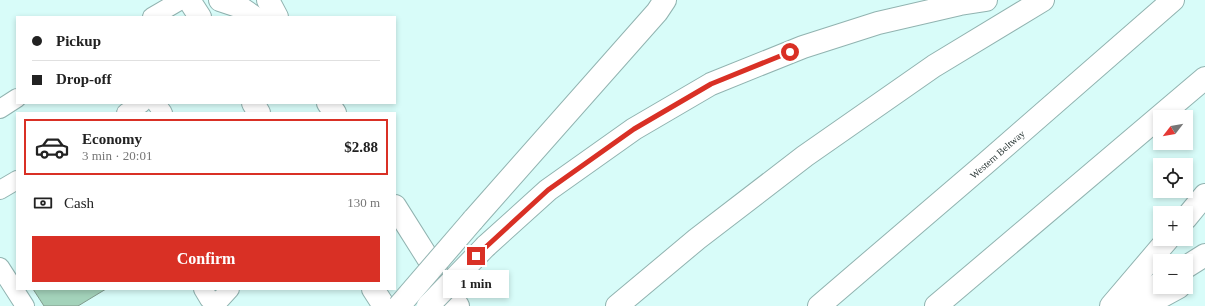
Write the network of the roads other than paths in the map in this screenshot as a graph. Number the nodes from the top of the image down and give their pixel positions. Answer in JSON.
{"nodes":[{"id":1,"x":181,"y":0,"type":"edge"},
{"id":2,"x":189,"y":0,"type":"edge"},
{"id":3,"x":220,"y":0,"type":"edge"},
{"id":4,"x":268,"y":0,"type":"edge"},
{"id":5,"x":665,"y":0,"type":"edge"},
{"id":6,"x":986,"y":0,"type":"edge"},
{"id":7,"x":1043,"y":0,"type":"edge"},
{"id":8,"x":1173,"y":0,"type":"edge"},
{"id":9,"x":154,"y":16,"type":"edge"},
{"id":10,"x":199,"y":16,"type":"edge"},
{"id":11,"x":253,"y":16,"type":"edge"},
{"id":12,"x":277,"y":16,"type":"edge"},
{"id":13,"x":1205,"y":78,"type":"edge"},
{"id":14,"x":16,"y":99,"type":"edge"},
{"id":15,"x":140,"y":104,"type":"edge"},
{"id":16,"x":0,"y":109,"type":"edge"},
{"id":17,"x":128,"y":112,"type":"edge"},
{"id":18,"x":16,"y":181,"type":"edge"},
{"id":19,"x":0,"y":190,"type":"edge"},
{"id":20,"x":1205,"y":196,"type":"edge"},
{"id":21,"x":396,"y":208,"type":"edge"},
{"id":22,"x":1193,"y":210,"type":"edge"},
{"id":23,"x":1162,"y":246,"type":"edge"},
{"id":24,"x":1205,"y":255,"type":"edge"},
{"id":25,"x":0,"y":267,"type":"edge"},
{"id":26,"x":1193,"y":273,"type":"edge"},
{"id":27,"x":1153,"y":287,"type":"edge"},
{"id":28,"x":229,"y":290,"type":"edge"},
{"id":29,"x":374,"y":290,"type":"edge"},
{"id":30,"x":1164,"y":294,"type":"edge"},
{"id":31,"x":206,"y":298,"type":"edge"},
{"id":32,"x":24,"y":306,"type":"edge"},
{"id":33,"x":384,"y":306,"type":"edge"},
{"id":34,"x":399,"y":306,"type":"edge"},
{"id":35,"x":428,"y":306,"type":"edge"},
{"id":36,"x":458,"y":306,"type":"edge"},
{"id":37,"x":617,"y":306,"type":"edge"},
{"id":38,"x":819,"y":306,"type":"edge"},
{"id":39,"x":936,"y":306,"type":"edge"},
{"id":40,"x":1111,"y":306,"type":"edge"},
{"id":41,"x":1124,"y":306,"type":"edge"},
{"id":42,"x":1144,"y":306,"type":"edge"}],
"edges":[{"from":1,"to":9,"type":"lane"},
{"from":2,"to":10,"type":"highway"},
{"from":3,"to":11,"type":"highway"},
{"from":4,"to":12,"type":"highway"},
{"from":5,"to":34,"type":"highway","bridge":true},
{"from":6,"to":35,"type":"highway","bridge":true},
{"from":7,"to":37,"type":"highway"},
{"from":8,"to":38,"type":"highway","name":"Western Beltway"},
{"from":13,"to":39,"type":"highway"},
{"from":14,"to":16,"type":"lane"},
{"from":15,"to":17,"type":"lane"},
{"from":18,"to":19,"type":"lane"},
{"from":20,"to":22,"type":"highway"},
{"from":21,"to":36,"type":"highway"},
{"from":23,"to":40,"type":"highway"},
{"from":24,"to":26,"type":"highway"},
{"from":25,"to":32,"type":"lane"},
{"from":27,"to":41,"type":"highway"},
{"from":28,"to":31,"type":"lane"},
{"from":29,"to":33,"type":"highway"},
{"from":30,"to":42,"type":"highway"}]}
